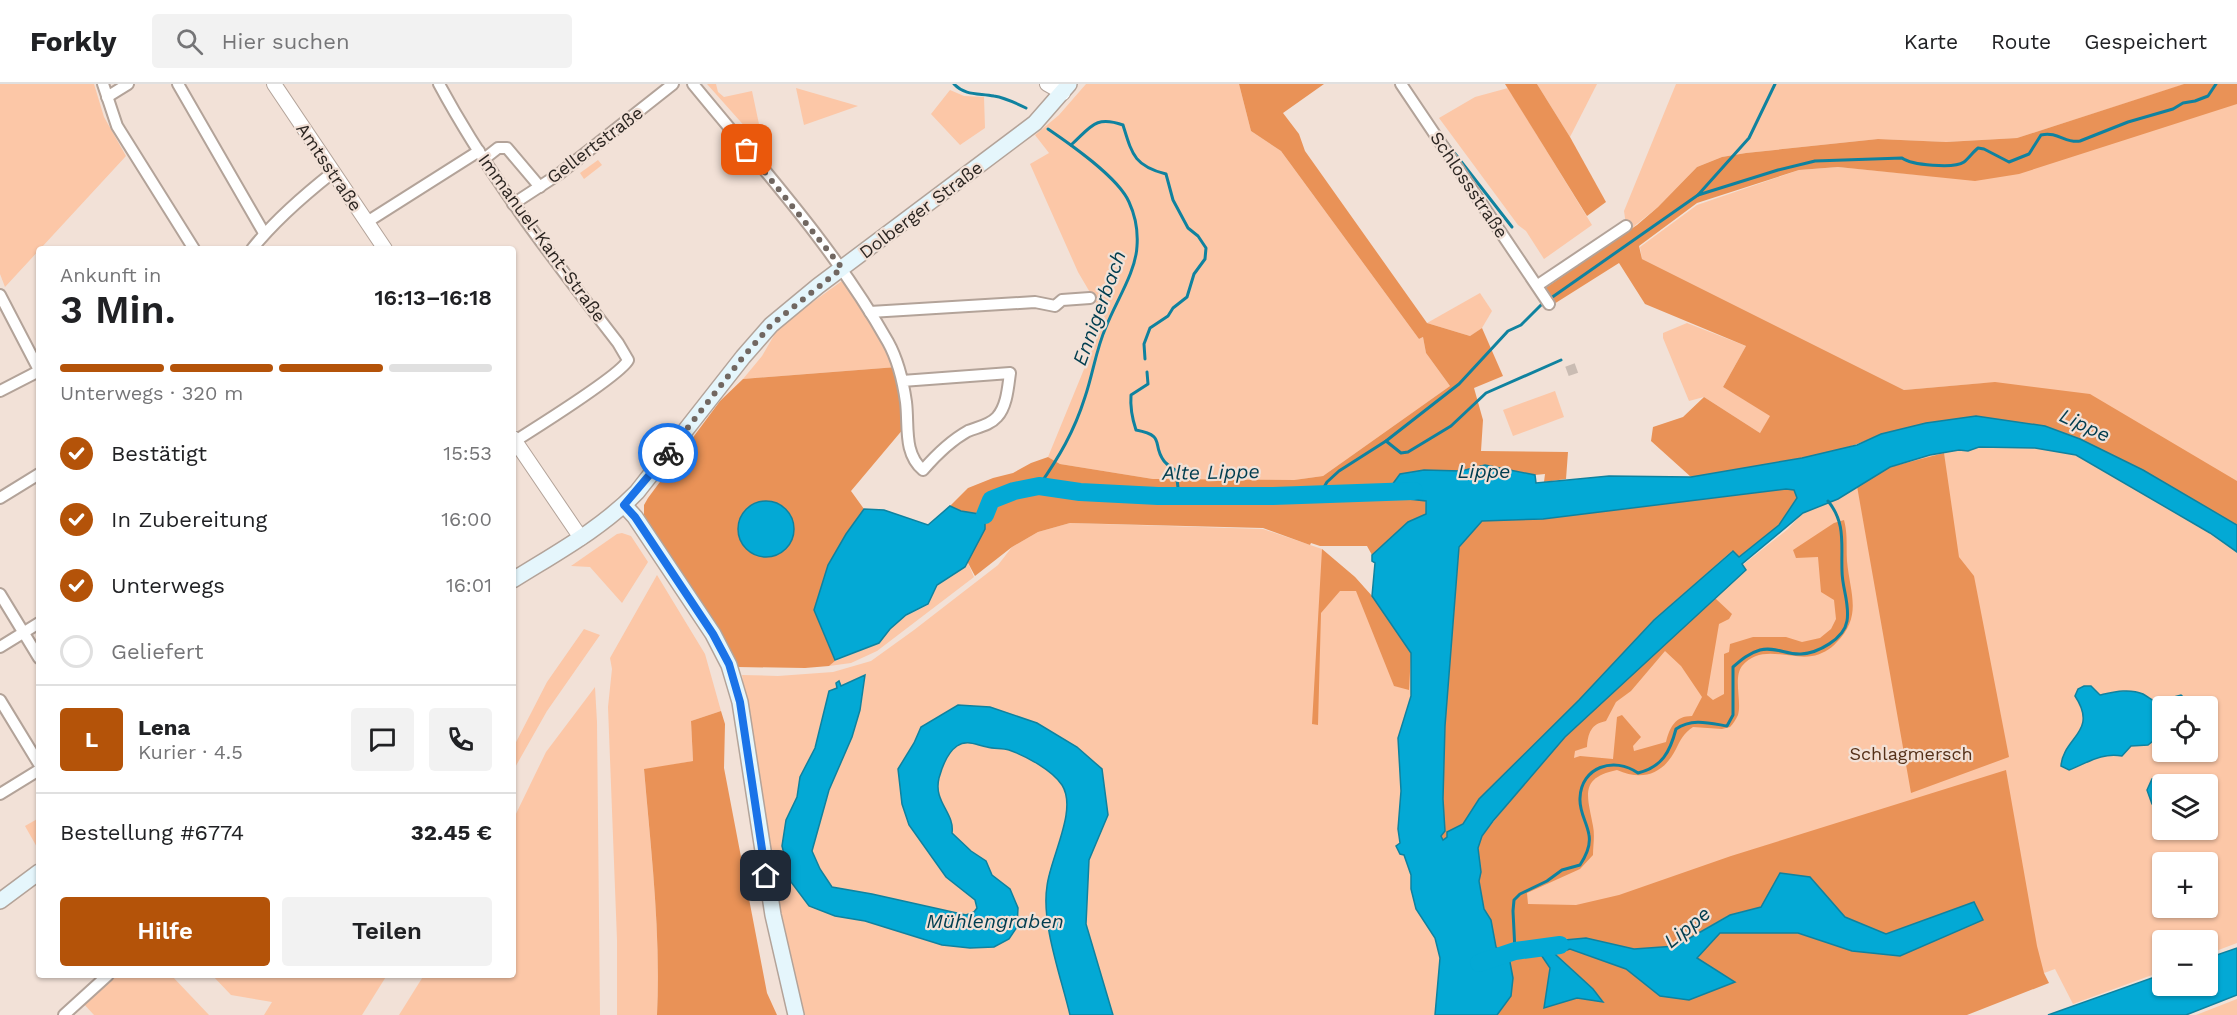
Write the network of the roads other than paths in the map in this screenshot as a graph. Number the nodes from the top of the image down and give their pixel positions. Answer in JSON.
{"nodes":[{"id":1,"x":104,"y":84,"type":"edge"},
{"id":2,"x":128,"y":84,"type":"edge"},
{"id":3,"x":178,"y":84,"type":"edge"},
{"id":4,"x":274,"y":84,"type":"edge"},
{"id":5,"x":439,"y":84,"type":"edge"},
{"id":6,"x":673,"y":84,"type":"edge"},
{"id":7,"x":693,"y":84,"type":"edge"},
{"id":8,"x":1047,"y":84,"type":"edge"},
{"id":9,"x":1401,"y":84,"type":"edge"},
{"id":10,"x":1066,"y":89,"type":"edge"},
{"id":11,"x":108,"y":97,"type":"junction"},
{"id":12,"x":481,"y":155,"type":"junction"},
{"id":13,"x":332,"y":173,"type":"junction"},
{"id":14,"x":540,"y":187,"type":"junction"},
{"id":15,"x":513,"y":204,"type":"junction"},
{"id":16,"x":367,"y":222,"type":"junction"},
{"id":17,"x":1626,"y":226,"type":"dead end"},
{"id":18,"x":264,"y":233,"type":"junction"},
{"id":19,"x":192,"y":246,"type":"edge"},
{"id":20,"x":254,"y":246,"type":"edge"},
{"id":21,"x":383,"y":246,"type":"edge"},
{"id":22,"x":842,"y":268,"type":"junction"},
{"id":23,"x":0,"y":295,"type":"edge"},
{"id":24,"x":1090,"y":298,"type":"dead end"},
{"id":25,"x":870,"y":312,"type":"junction"},
{"id":26,"x":36,"y":365,"type":"edge"},
{"id":27,"x":36,"y":373,"type":"edge"},
{"id":28,"x":902,"y":381,"type":"junction"},
{"id":29,"x":0,"y":391,"type":"edge"},
{"id":30,"x":516,"y":444,"type":"edge"},
{"id":31,"x":516,"y":446,"type":"edge"},
{"id":32,"x":36,"y":476,"type":"edge"},
{"id":33,"x":0,"y":498,"type":"edge"},
{"id":34,"x":624,"y":505,"type":"junction"},
{"id":35,"x":581,"y":538,"type":"junction"},
{"id":36,"x":516,"y":578,"type":"edge"},
{"id":37,"x":0,"y":594,"type":"edge"},
{"id":38,"x":36,"y":625,"type":"edge"},
{"id":39,"x":23,"y":632,"type":"junction"},
{"id":40,"x":0,"y":647,"type":"edge"},
{"id":41,"x":36,"y":653,"type":"edge"},
{"id":42,"x":0,"y":700,"type":"edge"},
{"id":43,"x":36,"y":759,"type":"edge"},
{"id":44,"x":36,"y":772,"type":"edge"},
{"id":45,"x":0,"y":794,"type":"edge"},
{"id":46,"x":36,"y":874,"type":"edge"},
{"id":47,"x":0,"y":901,"type":"edge"},
{"id":48,"x":105,"y":978,"type":"edge"},
{"id":49,"x":64,"y":1015,"type":"edge"},
{"id":50,"x":796,"y":1015,"type":"edge"}],
"edges":[{"from":1,"to":11,"type":"street"},
{"from":2,"to":11,"type":"street"},
{"from":3,"to":18,"type":"street"},
{"from":4,"to":13,"type":"street","name":"Amtsstraße"},
{"from":5,"to":12,"type":"street","name":"Immanuel-Kant-Straße"},
{"from":6,"to":14,"type":"street","name":"Gellertstraße"},
{"from":7,"to":22,"type":"street"},
{"from":8,"to":10,"type":"street"},
{"from":9,"to":17,"type":"street","name":"Schlossstraße"},
{"from":10,"to":22,"type":"main road","name":"Dolberger Straße"},
{"from":11,"to":19,"type":"street"},
{"from":12,"to":14,"type":"street"},
{"from":12,"to":15,"type":"street","name":"Immanuel-Kant-Straße"},
{"from":12,"to":16,"type":"street"},
{"from":13,"to":16,"type":"street","name":"Amtsstraße"},
{"from":13,"to":18,"type":"street"},
{"from":14,"to":15,"type":"street","name":"Gellertstraße"},
{"from":15,"to":30,"type":"street","name":"Immanuel-Kant-Straße"},
{"from":16,"to":21,"type":"street","name":"Amtsstraße"},
{"from":18,"to":20,"type":"street"},
{"from":22,"to":25,"type":"street"},
{"from":22,"to":34,"type":"main road","name":"Dolberger Straße"},
{"from":23,"to":26,"type":"street"},
{"from":24,"to":25,"type":"street"},
{"from":25,"to":28,"type":"street"},
{"from":27,"to":29,"type":"street"},
{"from":28,"to":28,"type":"street"},
{"from":31,"to":35,"type":"street"},
{"from":32,"to":33,"type":"street"},
{"from":34,"to":35,"type":"main road","name":"Dolberger Straße"},
{"from":34,"to":50,"type":"main road"},
{"from":35,"to":36,"type":"main road","name":"Dolberger Straße"},
{"from":37,"to":39,"type":"street"},
{"from":38,"to":39,"type":"street"},
{"from":39,"to":40,"type":"street"},
{"from":39,"to":41,"type":"street"},
{"from":42,"to":43,"type":"street"},
{"from":44,"to":45,"type":"street"},
{"from":46,"to":47,"type":"main road"},
{"from":48,"to":49,"type":"street"}]}
